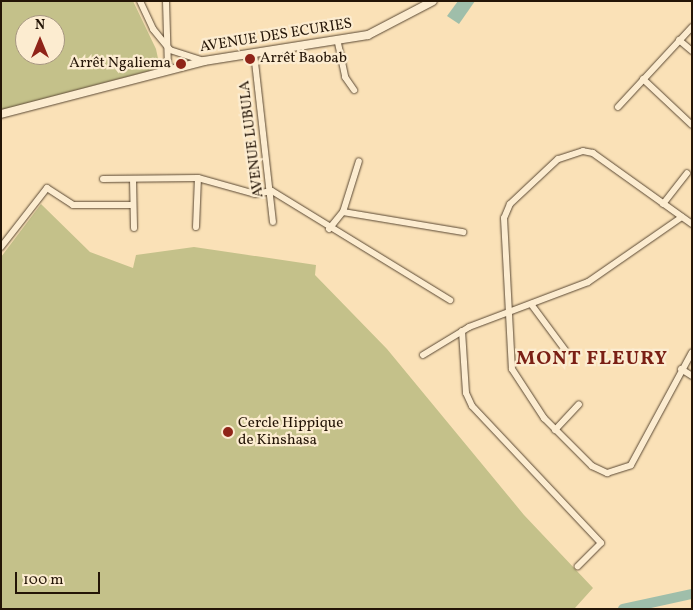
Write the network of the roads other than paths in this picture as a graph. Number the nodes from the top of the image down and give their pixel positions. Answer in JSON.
{"nodes":[{"id":1,"x":140,"y":1,"type":"edge"},
{"id":2,"x":166,"y":1,"type":"edge"},
{"id":3,"x":432,"y":1,"type":"edge"},
{"id":4,"x":692,"y":27,"type":"edge"},
{"id":5,"x":679,"y":40,"type":"junction"},
{"id":6,"x":338,"y":42,"type":"junction"},
{"id":7,"x":170,"y":50,"type":"junction"},
{"id":8,"x":692,"y":51,"type":"edge"},
{"id":9,"x":254,"y":52,"type":"junction"},
{"id":10,"x":204,"y":61,"type":"junction"},
{"id":11,"x":168,"y":70,"type":"junction"},
{"id":12,"x":643,"y":79,"type":"junction"},
{"id":13,"x":354,"y":90,"type":"dead end"},
{"id":14,"x":618,"y":107,"type":"dead end"},
{"id":15,"x":1,"y":114,"type":"edge"},
{"id":16,"x":692,"y":125,"type":"edge"},
{"id":17,"x":358,"y":160,"type":"dead end"},
{"id":18,"x":687,"y":173,"type":"dead end"},
{"id":19,"x":198,"y":178,"type":"junction"},
{"id":20,"x":103,"y":179,"type":"dead end"},
{"id":21,"x":133,"y":179,"type":"junction"},
{"id":22,"x":272,"y":191,"type":"junction"},
{"id":23,"x":133,"y":204,"type":"junction"},
{"id":24,"x":663,"y":204,"type":"junction"},
{"id":25,"x":343,"y":212,"type":"junction"},
{"id":26,"x":682,"y":217,"type":"junction"},
{"id":27,"x":273,"y":222,"type":"dead end"},
{"id":28,"x":692,"y":224,"type":"edge"},
{"id":29,"x":196,"y":227,"type":"dead end"},
{"id":30,"x":134,"y":228,"type":"dead end"},
{"id":31,"x":329,"y":228,"type":"junction"},
{"id":32,"x":463,"y":232,"type":"dead end"},
{"id":33,"x":1,"y":247,"type":"edge"},
{"id":34,"x":450,"y":300,"type":"dead end"},
{"id":35,"x":531,"y":304,"type":"junction"},
{"id":36,"x":507,"y":313,"type":"junction"},
{"id":37,"x":462,"y":331,"type":"junction"},
{"id":38,"x":565,"y":350,"type":"dead end"},
{"id":39,"x":692,"y":352,"type":"edge"},
{"id":40,"x":423,"y":355,"type":"dead end"},
{"id":41,"x":682,"y":369,"type":"junction"},
{"id":42,"x":692,"y":376,"type":"edge"},
{"id":43,"x":579,"y":404,"type":"dead end"},
{"id":44,"x":554,"y":430,"type":"junction"},
{"id":45,"x":578,"y":566,"type":"dead end"}],
"edges":[{"from":1,"to":7,"type":"street"},
{"from":2,"to":7,"type":"street"},
{"from":3,"to":6,"type":"street","name":"AVENUE DES ECURIES"},
{"from":4,"to":5,"type":"street"},
{"from":5,"to":8,"type":"street"},
{"from":5,"to":12,"type":"street"},
{"from":6,"to":9,"type":"street","name":"AVENUE DES ECURIES"},
{"from":6,"to":13,"type":"street"},
{"from":7,"to":10,"type":"street"},
{"from":7,"to":11,"type":"street"},
{"from":9,"to":10,"type":"street","name":"AVENUE DES ECURIES"},
{"from":9,"to":22,"type":"street","name":"AVENUE LUBULA"},
{"from":10,"to":11,"type":"street","name":"AVENUE DES ECURIES"},
{"from":11,"to":15,"type":"street","name":"AVENUE DES ECURIES"},
{"from":12,"to":14,"type":"street"},
{"from":12,"to":16,"type":"street"},
{"from":17,"to":25,"type":"street"},
{"from":18,"to":24,"type":"street"},
{"from":19,"to":21,"type":"street"},
{"from":19,"to":22,"type":"street"},
{"from":19,"to":29,"type":"street"},
{"from":20,"to":21,"type":"street"},
{"from":21,"to":23,"type":"street"},
{"from":22,"to":27,"type":"street","name":"AVENUE LUBULA"},
{"from":22,"to":31,"type":"street"},
{"from":23,"to":30,"type":"street"},
{"from":23,"to":33,"type":"street"},
{"from":24,"to":26,"type":"street"},
{"from":24,"to":36,"type":"street"},
{"from":25,"to":31,"type":"street"},
{"from":25,"to":32,"type":"street"},
{"from":26,"to":28,"type":"street"},
{"from":26,"to":35,"type":"street"},
{"from":31,"to":34,"type":"street"},
{"from":35,"to":36,"type":"street"},
{"from":35,"to":38,"type":"street"},
{"from":36,"to":37,"type":"street"},
{"from":36,"to":44,"type":"street"},
{"from":37,"to":40,"type":"street"},
{"from":37,"to":45,"type":"street"},
{"from":39,"to":41,"type":"street"},
{"from":41,"to":42,"type":"street"},
{"from":41,"to":44,"type":"street"},
{"from":43,"to":44,"type":"street"}]}
